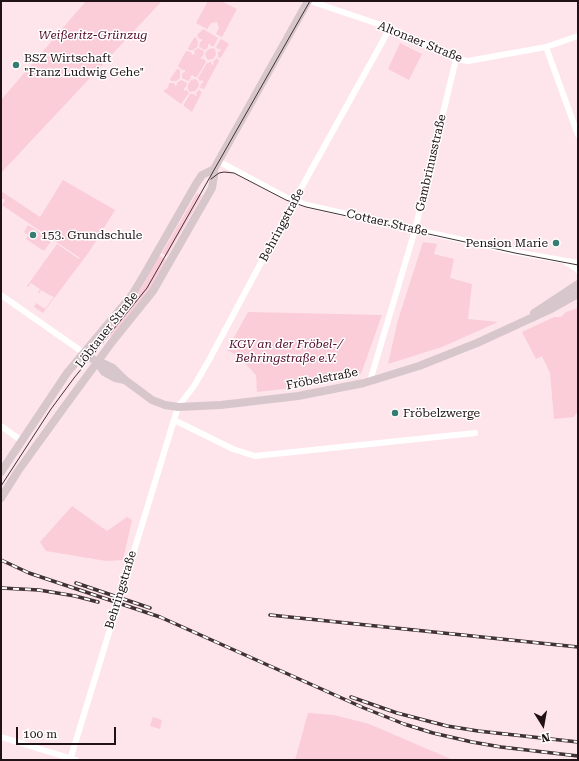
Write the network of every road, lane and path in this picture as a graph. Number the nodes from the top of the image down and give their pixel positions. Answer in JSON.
{"nodes":[{"id":1,"x":309,"y":1,"type":"edge"},
{"id":2,"x":390,"y":28,"type":"junction"},
{"id":3,"x":578,"y":36,"type":"edge"},
{"id":4,"x":546,"y":47,"type":"junction"},
{"id":5,"x":456,"y":58,"type":"junction"},
{"id":6,"x":578,"y":135,"type":"edge"},
{"id":7,"x":218,"y":161,"type":"junction"},
{"id":8,"x":214,"y":169,"type":"junction"},
{"id":9,"x":294,"y":201,"type":"junction"},
{"id":10,"x":415,"y":230,"type":"junction"},
{"id":11,"x":564,"y":261,"type":"junction"},
{"id":12,"x":578,"y":263,"type":"edge"},
{"id":13,"x":578,"y":271,"type":"edge"},
{"id":14,"x":578,"y":286,"type":"edge"},
{"id":15,"x":1,"y":295,"type":"edge"},
{"id":16,"x":578,"y":297,"type":"edge"},
{"id":17,"x":568,"y":300,"type":"junction"},
{"id":18,"x":519,"y":323,"type":"junction"},
{"id":19,"x":84,"y":353,"type":"junction"},
{"id":20,"x":97,"y":362,"type":"junction"},
{"id":21,"x":370,"y":382,"type":"junction"},
{"id":22,"x":178,"y":407,"type":"junction"},
{"id":23,"x":174,"y":420,"type":"junction"},
{"id":24,"x":1,"y":426,"type":"edge"},
{"id":25,"x":475,"y":432,"type":"dead end"},
{"id":26,"x":22,"y":441,"type":"junction"},
{"id":27,"x":1,"y":472,"type":"edge"},
{"id":28,"x":1,"y":498,"type":"edge"},
{"id":29,"x":1,"y":737,"type":"edge"},
{"id":30,"x":72,"y":759,"type":"edge"}],
"edges":[{"from":1,"to":2,"type":"street","name":"Altonaer Straße"},
{"from":1,"to":7,"type":"main road","name":"Löbtauer Straße"},
{"from":2,"to":5,"type":"street","name":"Altonaer Straße"},
{"from":2,"to":9,"type":"street","name":"Behringstraße"},
{"from":3,"to":4,"type":"street","name":"Altonaer Straße"},
{"from":4,"to":5,"type":"street","name":"Altonaer Straße"},
{"from":4,"to":6,"type":"street"},
{"from":5,"to":10,"type":"street","name":"Gambrinusstraße"},
{"from":7,"to":8,"type":"main road","name":"Löbtauer Straße"},
{"from":7,"to":9,"type":"street","name":"Cottaer Straße"},
{"from":8,"to":19,"type":"main road","name":"Löbtauer Straße"},
{"from":8,"to":20,"type":"main road","name":"Löbtauer Straße"},
{"from":9,"to":10,"type":"street","name":"Cottaer Straße"},
{"from":9,"to":22,"type":"street","name":"Behringstraße"},
{"from":10,"to":11,"type":"street","name":"Cottaer Straße"},
{"from":10,"to":21,"type":"street","name":"Gambrinusstraße"},
{"from":11,"to":12,"type":"street","name":"Cottaer Straße"},
{"from":11,"to":13,"type":"street","name":"Cottaer Straße"},
{"from":14,"to":17,"type":"main road","name":"Fröbelstraße"},
{"from":14,"to":18,"type":"main road","name":"Fröbelstraße"},
{"from":15,"to":19,"type":"street","name":"Fröbelstraße"},
{"from":16,"to":17,"type":"main road"},
{"from":17,"to":18,"type":"main road","name":"Fröbelstraße"},
{"from":18,"to":21,"type":"main road","name":"Fröbelstraße"},
{"from":19,"to":20,"type":"main road","name":"Fröbelstraße"},
{"from":19,"to":26,"type":"main road","name":"Löbtauer Straße"},
{"from":20,"to":22,"type":"main road","name":"Fröbelstraße"},
{"from":20,"to":28,"type":"main road","name":"Löbtauer Straße"},
{"from":21,"to":22,"type":"main road","name":"Fröbelstraße"},
{"from":22,"to":23,"type":"street","name":"Behringstraße"},
{"from":23,"to":25,"type":"street"},
{"from":23,"to":30,"type":"street","name":"Behringstraße"},
{"from":24,"to":26,"type":"street"},
{"from":26,"to":27,"type":"main road","name":"Löbtauer Straße"},
{"from":29,"to":30,"type":"street"}]}
